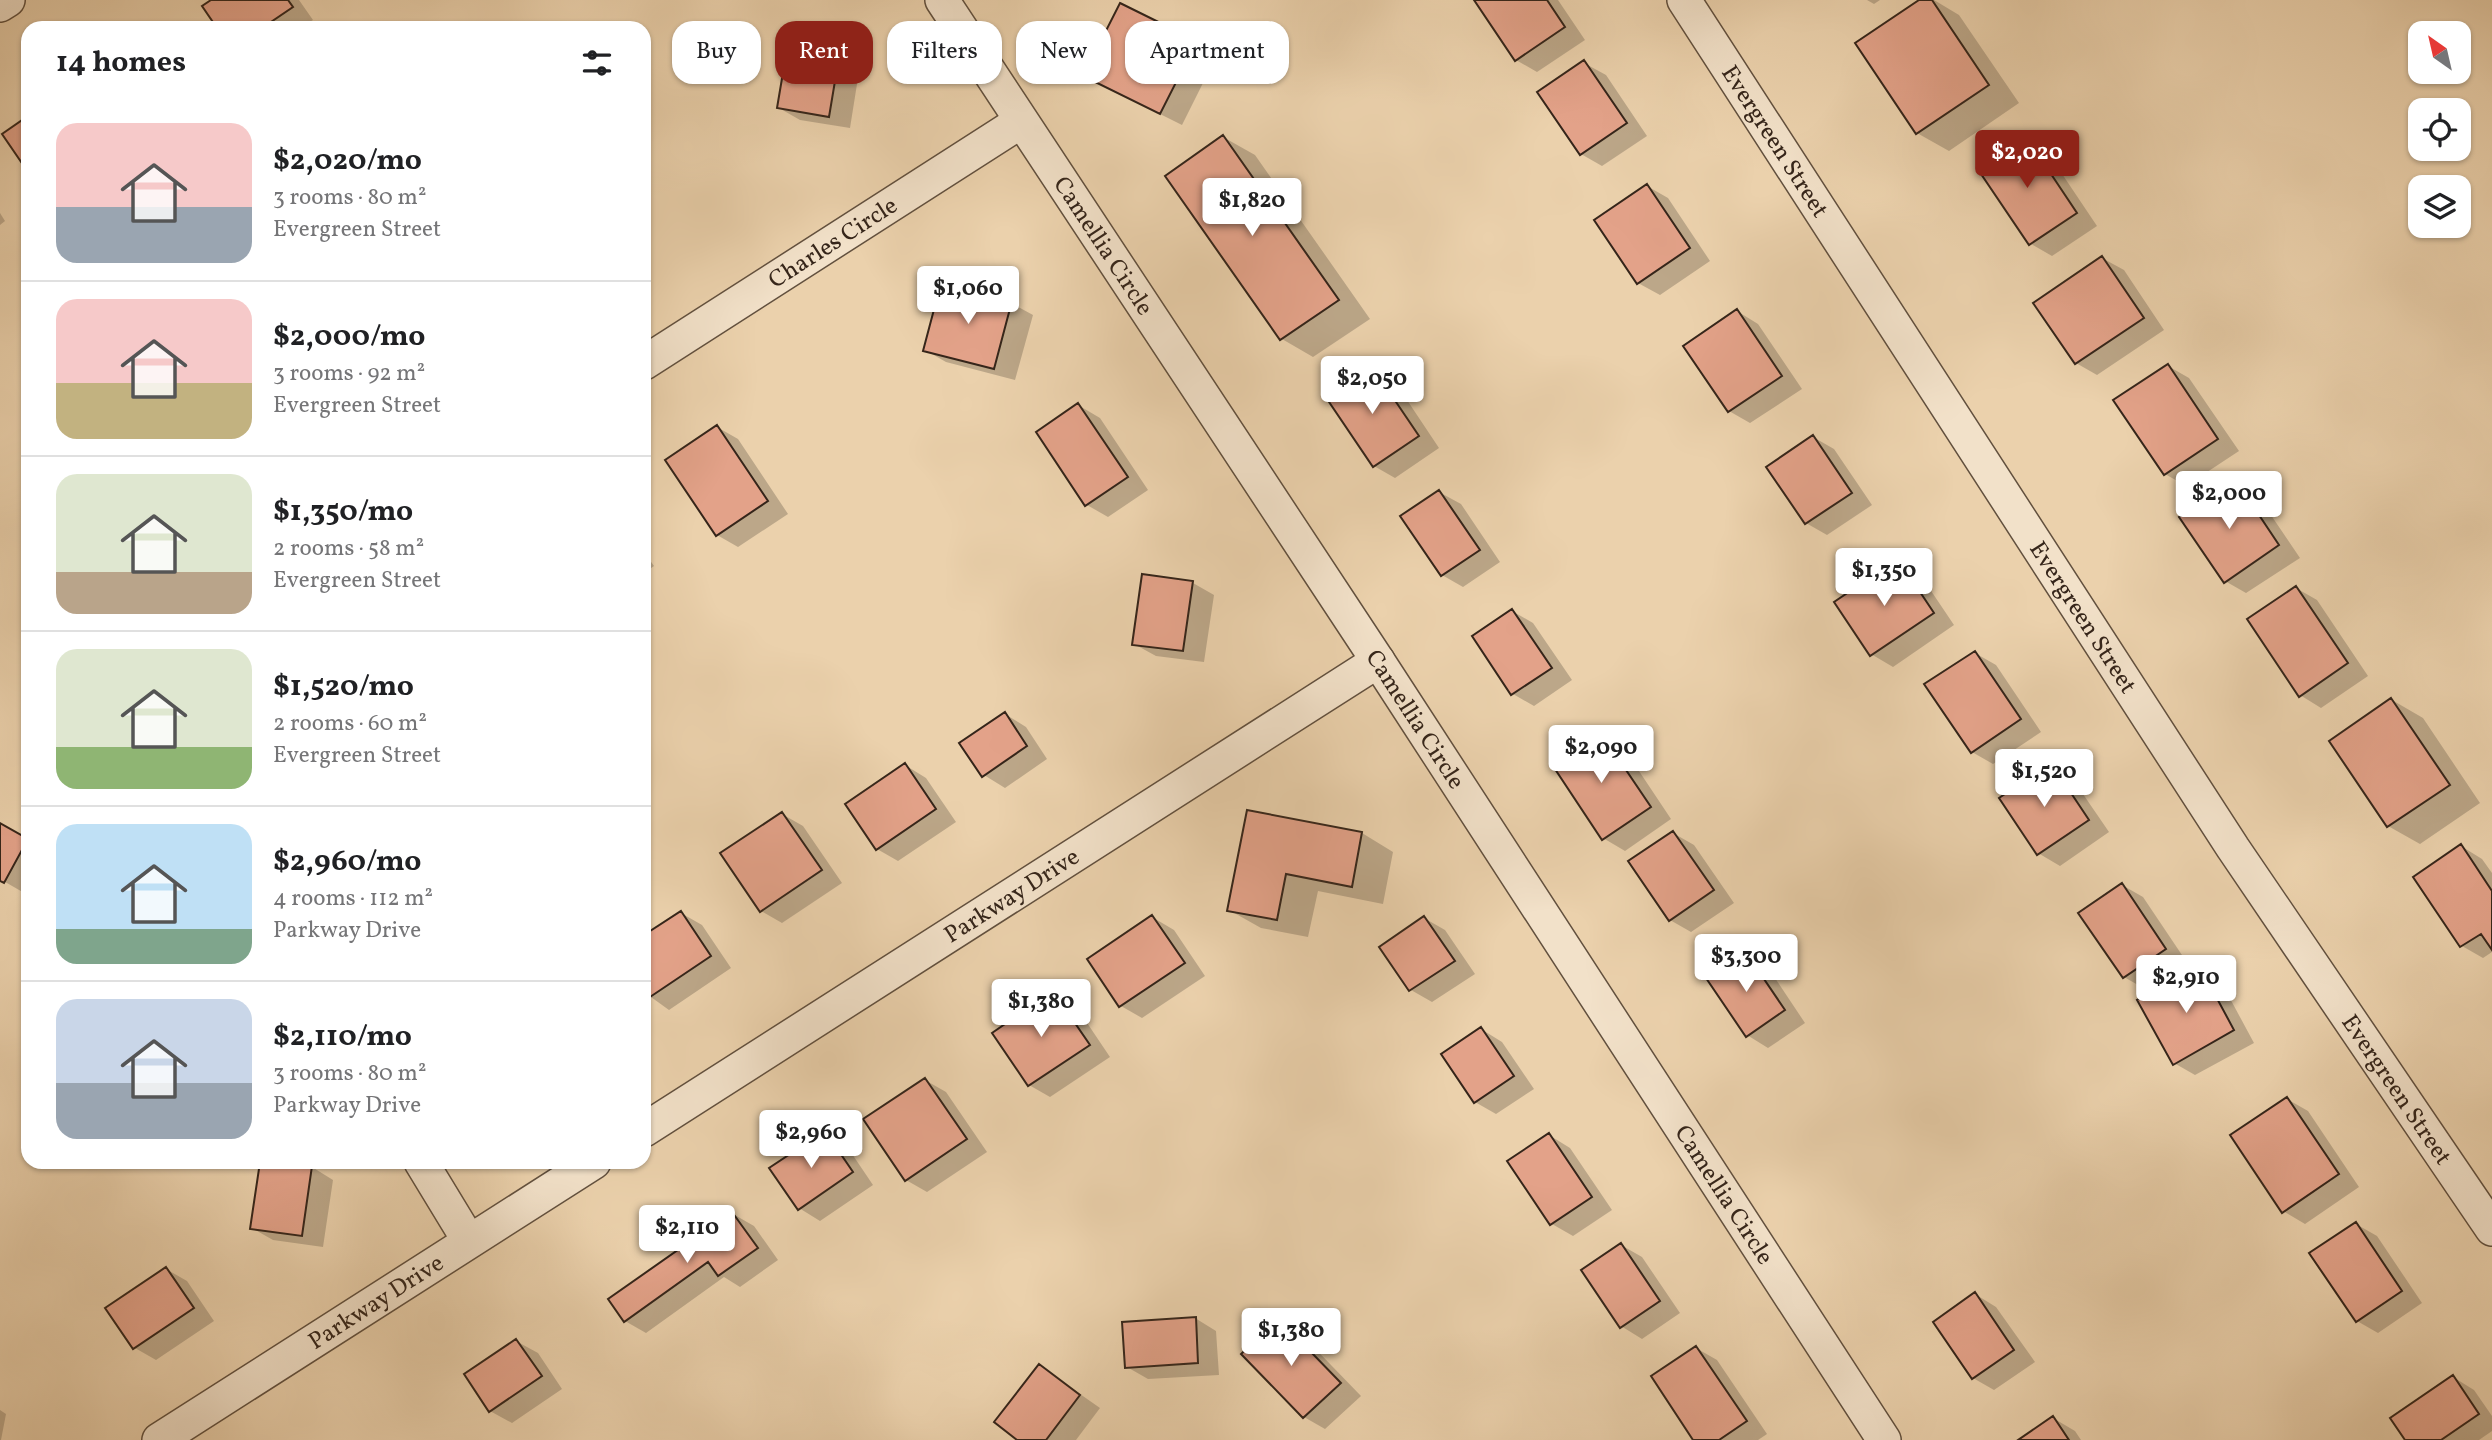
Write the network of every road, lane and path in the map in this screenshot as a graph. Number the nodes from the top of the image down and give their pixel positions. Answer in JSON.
{"nodes":[{"id":1,"x":8,"y":0,"type":"edge"},
{"id":2,"x":1684,"y":0,"type":"edge"},
{"id":3,"x":0,"y":5,"type":"edge"},
{"id":4,"x":956,"y":7,"type":"edge"},
{"id":5,"x":1020,"y":122,"type":"junction"},
{"id":6,"x":651,"y":359,"type":"edge"},
{"id":7,"x":1378,"y":661,"type":"junction"},
{"id":8,"x":651,"y":1126,"type":"edge"},
{"id":9,"x":425,"y":1169,"type":"edge"},
{"id":10,"x":583,"y":1169,"type":"edge"},
{"id":11,"x":2492,"y":1229,"type":"edge"},
{"id":12,"x":469,"y":1241,"type":"junction"},
{"id":13,"x":159,"y":1440,"type":"edge"},
{"id":14,"x":1884,"y":1440,"type":"edge"}],
"edges":[{"from":1,"to":3,"type":"street"},
{"from":2,"to":11,"type":"street","name":"Evergreen Street"},
{"from":4,"to":5,"type":"street","name":"Camellia Circle"},
{"from":5,"to":6,"type":"street","name":"Charles Circle"},
{"from":5,"to":7,"type":"street","name":"Camellia Circle"},
{"from":7,"to":8,"type":"street","name":"Parkway Drive"},
{"from":7,"to":14,"type":"street","name":"Camellia Circle"},
{"from":9,"to":12,"type":"street"},
{"from":10,"to":12,"type":"street","name":"Parkway Drive"},
{"from":12,"to":13,"type":"street","name":"Parkway Drive"}]}
